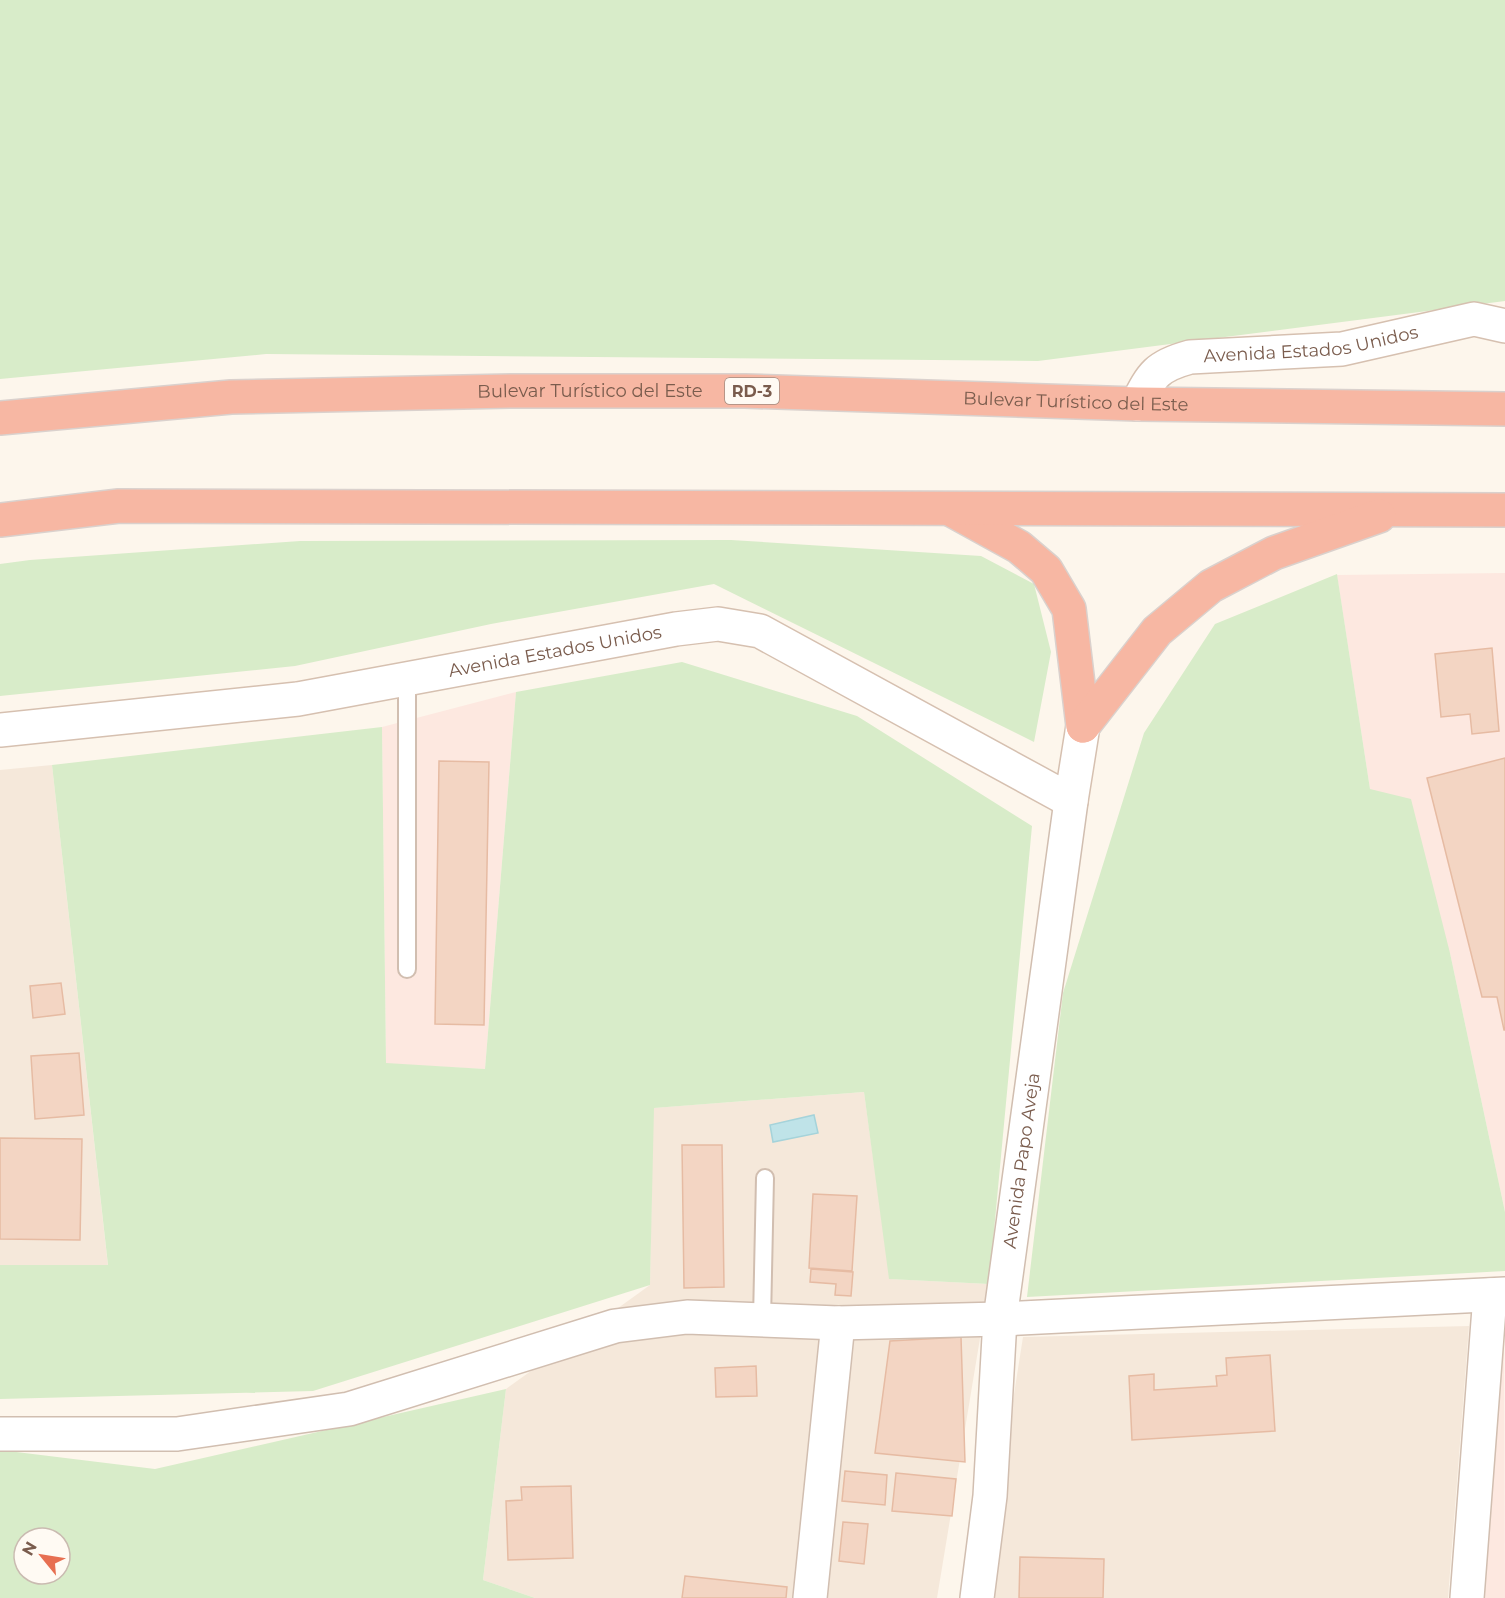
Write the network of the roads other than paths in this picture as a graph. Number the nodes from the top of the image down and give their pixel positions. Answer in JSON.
{"nodes":[{"id":1,"x":1505,"y":326,"type":"edge"},
{"id":2,"x":1137,"y":404,"type":"junction"},
{"id":3,"x":1505,"y":409,"type":"edge"},
{"id":4,"x":0,"y":418,"type":"edge"},
{"id":5,"x":948,"y":508,"type":"junction"},
{"id":6,"x":1401,"y":508,"type":"junction"},
{"id":7,"x":1505,"y":510,"type":"edge"},
{"id":8,"x":0,"y":520,"type":"edge"},
{"id":9,"x":407,"y":679,"type":"junction"},
{"id":10,"x":1083,"y":726,"type":"junction"},
{"id":11,"x":0,"y":730,"type":"edge"},
{"id":12,"x":1071,"y":801,"type":"junction"},
{"id":13,"x":407,"y":969,"type":"dead end"},
{"id":14,"x":765,"y":1178,"type":"dead end"},
{"id":15,"x":1498,"y":1294,"type":"edge"},
{"id":16,"x":1000,"y":1319,"type":"junction"},
{"id":17,"x":762,"y":1320,"type":"junction"},
{"id":18,"x":838,"y":1323,"type":"junction"},
{"id":19,"x":0,"y":1434,"type":"edge"},
{"id":20,"x":810,"y":1598,"type":"edge"},
{"id":21,"x":977,"y":1598,"type":"edge"},
{"id":22,"x":1467,"y":1598,"type":"edge"}],
"edges":[{"from":1,"to":2,"type":"street","name":"Avenida Estados Unidos"},
{"from":2,"to":3,"type":"highway","name":"Bulevar Turístico del Este","number":"RD-3"},
{"from":2,"to":4,"type":"highway","name":"Bulevar Turístico del Este","number":"RD-3"},
{"from":5,"to":6,"type":"highway"},
{"from":5,"to":8,"type":"highway"},
{"from":5,"to":10,"type":"highway"},
{"from":6,"to":7,"type":"highway"},
{"from":6,"to":10,"type":"highway"},
{"from":9,"to":11,"type":"street","name":"Avenida Estados Unidos"},
{"from":9,"to":12,"type":"street","name":"Avenida Estados Unidos"},
{"from":9,"to":13,"type":"lane"},
{"from":10,"to":12,"type":"street","name":"Avenida Papo Aveja"},
{"from":12,"to":16,"type":"street","name":"Avenida Papo Aveja"},
{"from":14,"to":17,"type":"lane"},
{"from":15,"to":16,"type":"street"},
{"from":15,"to":22,"type":"street"},
{"from":16,"to":18,"type":"street"},
{"from":16,"to":21,"type":"street","name":"Avenida Papo Aveja"},
{"from":17,"to":18,"type":"street"},
{"from":17,"to":19,"type":"street"},
{"from":18,"to":20,"type":"street"}]}
